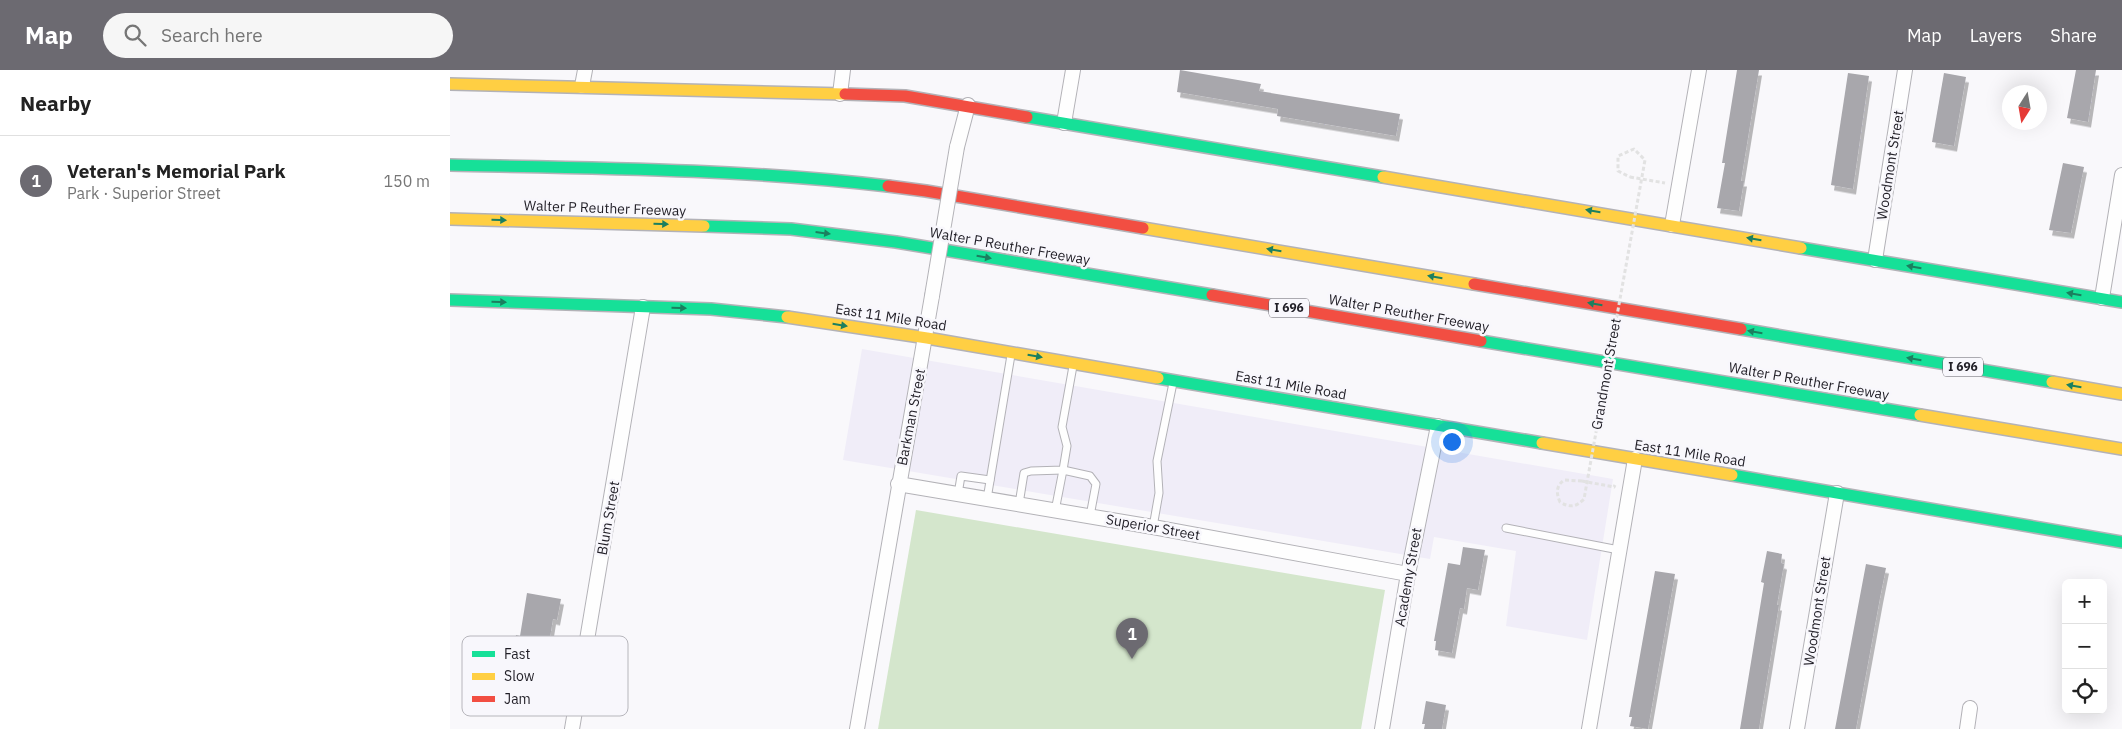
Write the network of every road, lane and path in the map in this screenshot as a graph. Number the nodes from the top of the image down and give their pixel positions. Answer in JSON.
{"nodes":[{"id":1,"x":585,"y":70,"type":"edge"},
{"id":2,"x":843,"y":70,"type":"edge"},
{"id":3,"x":1073,"y":70,"type":"edge"},
{"id":4,"x":1699,"y":70,"type":"edge"},
{"id":5,"x":1905,"y":70,"type":"edge"},
{"id":6,"x":450,"y":84,"type":"edge"},
{"id":7,"x":582,"y":86,"type":"junction"},
{"id":8,"x":840,"y":94,"type":"junction"},
{"id":9,"x":968,"y":105,"type":"junction"},
{"id":10,"x":1064,"y":124,"type":"junction"},
{"id":11,"x":450,"y":165,"type":"edge"},
{"id":12,"x":2122,"y":175,"type":"edge"},
{"id":13,"x":1680,"y":186,"type":"junction"},
{"id":14,"x":450,"y":219,"type":"edge"},
{"id":15,"x":1672,"y":225,"type":"junction"},
{"id":16,"x":1874,"y":260,"type":"junction"},
{"id":17,"x":2102,"y":298,"type":"junction"},
{"id":18,"x":450,"y":300,"type":"edge"},
{"id":19,"x":2122,"y":302,"type":"edge"},
{"id":20,"x":643,"y":307,"type":"junction"},
{"id":21,"x":927,"y":338,"type":"junction"},
{"id":22,"x":1012,"y":352,"type":"junction"},
{"id":23,"x":1073,"y":363,"type":"junction"},
{"id":24,"x":1174,"y":380,"type":"junction"},
{"id":25,"x":2122,"y":394,"type":"edge"},
{"id":26,"x":1438,"y":426,"type":"junction"},
{"id":27,"x":2122,"y":449,"type":"edge"},
{"id":28,"x":1635,"y":459,"type":"junction"},
{"id":29,"x":1063,"y":470,"type":"junction"},
{"id":30,"x":990,"y":480,"type":"junction"},
{"id":31,"x":1616,"y":481,"type":"dead end"},
{"id":32,"x":898,"y":484,"type":"junction"},
{"id":33,"x":1837,"y":493,"type":"junction"},
{"id":34,"x":958,"y":494,"type":"junction"},
{"id":35,"x":987,"y":499,"type":"junction"},
{"id":36,"x":1019,"y":504,"type":"junction"},
{"id":37,"x":1054,"y":511,"type":"junction"},
{"id":38,"x":1090,"y":516,"type":"junction"},
{"id":39,"x":1154,"y":527,"type":"junction"},
{"id":40,"x":1506,"y":528,"type":"dead end"},
{"id":41,"x":2122,"y":542,"type":"edge"},
{"id":42,"x":1619,"y":550,"type":"junction"},
{"id":43,"x":1408,"y":574,"type":"junction"},
{"id":44,"x":588,"y":636,"type":"edge"},
{"id":45,"x":1970,"y":708,"type":"dead end"},
{"id":46,"x":574,"y":716,"type":"edge"},
{"id":47,"x":572,"y":729,"type":"edge"},
{"id":48,"x":857,"y":729,"type":"edge"},
{"id":49,"x":1382,"y":729,"type":"edge"},
{"id":50,"x":1590,"y":729,"type":"edge"},
{"id":51,"x":1797,"y":729,"type":"edge"},
{"id":52,"x":1967,"y":729,"type":"edge"}],
"edges":[{"from":1,"to":7,"type":"street"},
{"from":2,"to":8,"type":"street"},
{"from":3,"to":10,"type":"street"},
{"from":4,"to":13,"type":"street"},
{"from":5,"to":16,"type":"street","name":"Woodmont Street"},
{"from":6,"to":7,"type":"main road"},
{"from":7,"to":8,"type":"main road"},
{"from":8,"to":9,"type":"main road"},
{"from":9,"to":10,"type":"main road"},
{"from":9,"to":21,"type":"street","name":"Barkman Street","bridge":true},
{"from":15,"to":10,"type":"main road","one_way":true},
{"from":25,"to":11,"type":"main road","number":"I 696","one_way":true},
{"from":12,"to":17,"type":"street"},
{"from":13,"to":15,"type":"street"},
{"from":13,"to":31,"type":"path","name":"Grandmont Street","bridge":true},
{"from":14,"to":27,"type":"main road","name":"Walter P Reuther Freeway","number":"I 696","one_way":true},
{"from":16,"to":15,"type":"main road","one_way":true},
{"from":17,"to":16,"type":"main road","one_way":true},
{"from":17,"to":19,"type":"main road"},
{"from":18,"to":20,"type":"main road","name":"East 11 Mile Road","one_way":true},
{"from":20,"to":21,"type":"main road","name":"East 11 Mile Road","one_way":true},
{"from":20,"to":44,"type":"street","name":"Blum Street"},
{"from":21,"to":22,"type":"main road","name":"East 11 Mile Road"},
{"from":21,"to":32,"type":"street","name":"Barkman Street"},
{"from":22,"to":23,"type":"main road","name":"East 11 Mile Road","one_way":true},
{"from":22,"to":30,"type":"lane"},
{"from":23,"to":24,"type":"main road","name":"East 11 Mile Road"},
{"from":23,"to":29,"type":"lane"},
{"from":24,"to":26,"type":"main road","name":"East 11 Mile Road"},
{"from":24,"to":39,"type":"lane"},
{"from":26,"to":28,"type":"main road","name":"East 11 Mile Road"},
{"from":26,"to":43,"type":"street","name":"Academy Street"},
{"from":28,"to":33,"type":"main road","name":"East 11 Mile Road"},
{"from":28,"to":42,"type":"street"},
{"from":29,"to":36,"type":"lane"},
{"from":29,"to":37,"type":"lane"},
{"from":29,"to":38,"type":"lane"},
{"from":30,"to":34,"type":"lane"},
{"from":30,"to":35,"type":"lane"},
{"from":32,"to":34,"type":"street","name":"Superior Street"},
{"from":32,"to":48,"type":"street","name":"Barkman Street"},
{"from":33,"to":41,"type":"main road","name":"East 11 Mile Road"},
{"from":33,"to":51,"type":"street","name":"Woodmont Street"},
{"from":34,"to":35,"type":"street","name":"Superior Street"},
{"from":35,"to":36,"type":"street","name":"Superior Street"},
{"from":36,"to":37,"type":"street","name":"Superior Street"},
{"from":37,"to":38,"type":"street","name":"Superior Street"},
{"from":38,"to":39,"type":"street","name":"Superior Street"},
{"from":39,"to":43,"type":"street","name":"Superior Street"},
{"from":40,"to":42,"type":"lane"},
{"from":42,"to":50,"type":"street"},
{"from":43,"to":49,"type":"street","name":"Academy Street"},
{"from":45,"to":52,"type":"street"},
{"from":46,"to":47,"type":"street","name":"Blum Street"}]}
